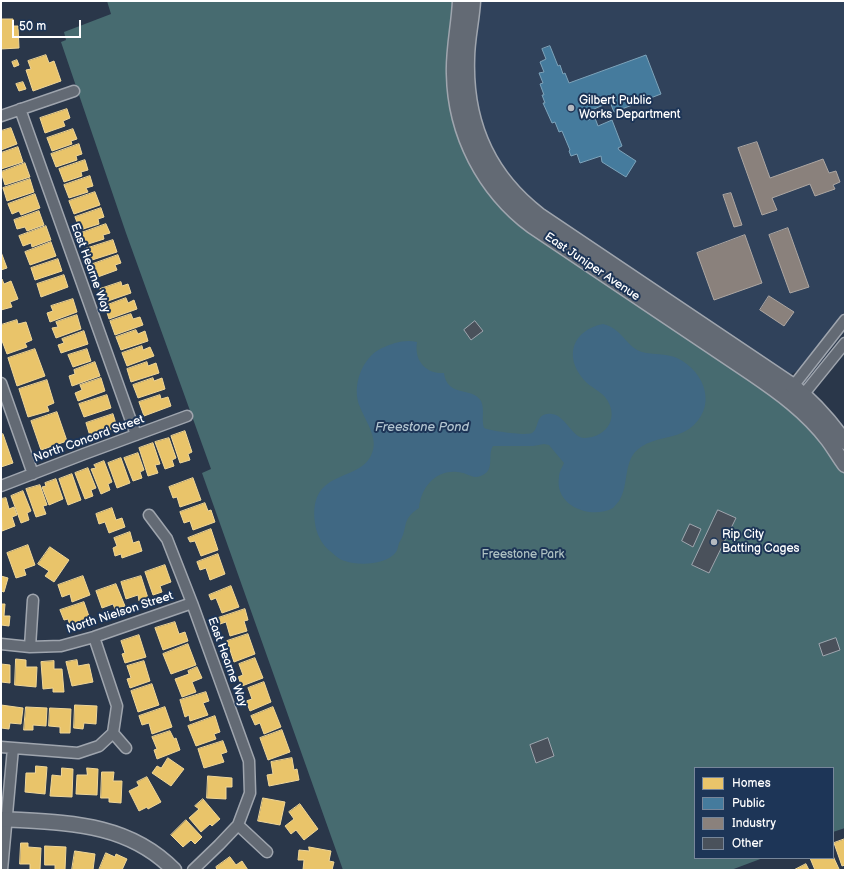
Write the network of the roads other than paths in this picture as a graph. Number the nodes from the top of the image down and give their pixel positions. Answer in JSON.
{"nodes":[{"id":1,"x":460,"y":1,"type":"edge"},
{"id":2,"x":473,"y":1,"type":"edge"},
{"id":3,"x":74,"y":91,"type":"dead end"},
{"id":4,"x":20,"y":109,"type":"junction"},
{"id":5,"x":1,"y":116,"type":"edge"},
{"id":6,"x":845,"y":320,"type":"edge"},
{"id":7,"x":845,"y":343,"type":"edge"},
{"id":8,"x":1,"y":382,"type":"edge"},
{"id":9,"x":792,"y":385,"type":"junction"},
{"id":10,"x":782,"y":395,"type":"junction"},
{"id":11,"x":800,"y":400,"type":"junction"},
{"id":12,"x":187,"y":416,"type":"dead end"},
{"id":13,"x":136,"y":435,"type":"junction"},
{"id":14,"x":845,"y":442,"type":"edge"},
{"id":15,"x":845,"y":465,"type":"edge"},
{"id":16,"x":33,"y":474,"type":"junction"},
{"id":17,"x":1,"y":486,"type":"edge"},
{"id":18,"x":149,"y":515,"type":"dead end"},
{"id":19,"x":33,"y":600,"type":"dead end"},
{"id":20,"x":192,"y":603,"type":"junction"},
{"id":21,"x":94,"y":637,"type":"junction"},
{"id":22,"x":1,"y":644,"type":"edge"},
{"id":23,"x":30,"y":647,"type":"junction"},
{"id":24,"x":113,"y":733,"type":"junction"},
{"id":25,"x":1,"y":747,"type":"edge"},
{"id":26,"x":14,"y":748,"type":"junction"},
{"id":27,"x":126,"y":748,"type":"dead end"},
{"id":28,"x":4,"y":819,"type":"edge"},
{"id":29,"x":238,"y":825,"type":"junction"},
{"id":30,"x":267,"y":852,"type":"dead end"},
{"id":31,"x":2,"y":870,"type":"edge"},
{"id":32,"x":174,"y":870,"type":"edge"},
{"id":33,"x":193,"y":870,"type":"edge"}],
"edges":[{"from":1,"to":10,"type":"street","name":"East Juniper Avenue"},
{"from":2,"to":9,"type":"street","name":"East Juniper Avenue"},
{"from":3,"to":4,"type":"street"},
{"from":4,"to":5,"type":"street"},
{"from":4,"to":13,"type":"street","name":"East Hearne Way"},
{"from":6,"to":9,"type":"street"},
{"from":7,"to":11,"type":"street"},
{"from":8,"to":16,"type":"street"},
{"from":9,"to":10,"type":"street"},
{"from":9,"to":11,"type":"street","name":"East Juniper Avenue"},
{"from":10,"to":11,"type":"street","name":"East Juniper Avenue"},
{"from":11,"to":14,"type":"street","name":"East Juniper Avenue"},
{"from":11,"to":15,"type":"street","name":"East Juniper Avenue"},
{"from":12,"to":13,"type":"street","name":"North Concord Street"},
{"from":13,"to":16,"type":"street","name":"North Concord Street"},
{"from":16,"to":17,"type":"street","name":"North Concord Street"},
{"from":18,"to":20,"type":"street","name":"East Hearne Way"},
{"from":19,"to":23,"type":"street"},
{"from":20,"to":21,"type":"street","name":"North Nielson Street"},
{"from":20,"to":29,"type":"street","name":"East Hearne Way"},
{"from":21,"to":23,"type":"street","name":"North Nielson Street"},
{"from":21,"to":24,"type":"street"},
{"from":22,"to":23,"type":"street","name":"North Nielson Street"},
{"from":24,"to":26,"type":"street"},
{"from":24,"to":27,"type":"street"},
{"from":25,"to":26,"type":"street"},
{"from":26,"to":28,"type":"street"},
{"from":28,"to":31,"type":"street"},
{"from":28,"to":32,"type":"street"},
{"from":29,"to":30,"type":"street"},
{"from":29,"to":33,"type":"street","name":"East Hearne Way"}]}
